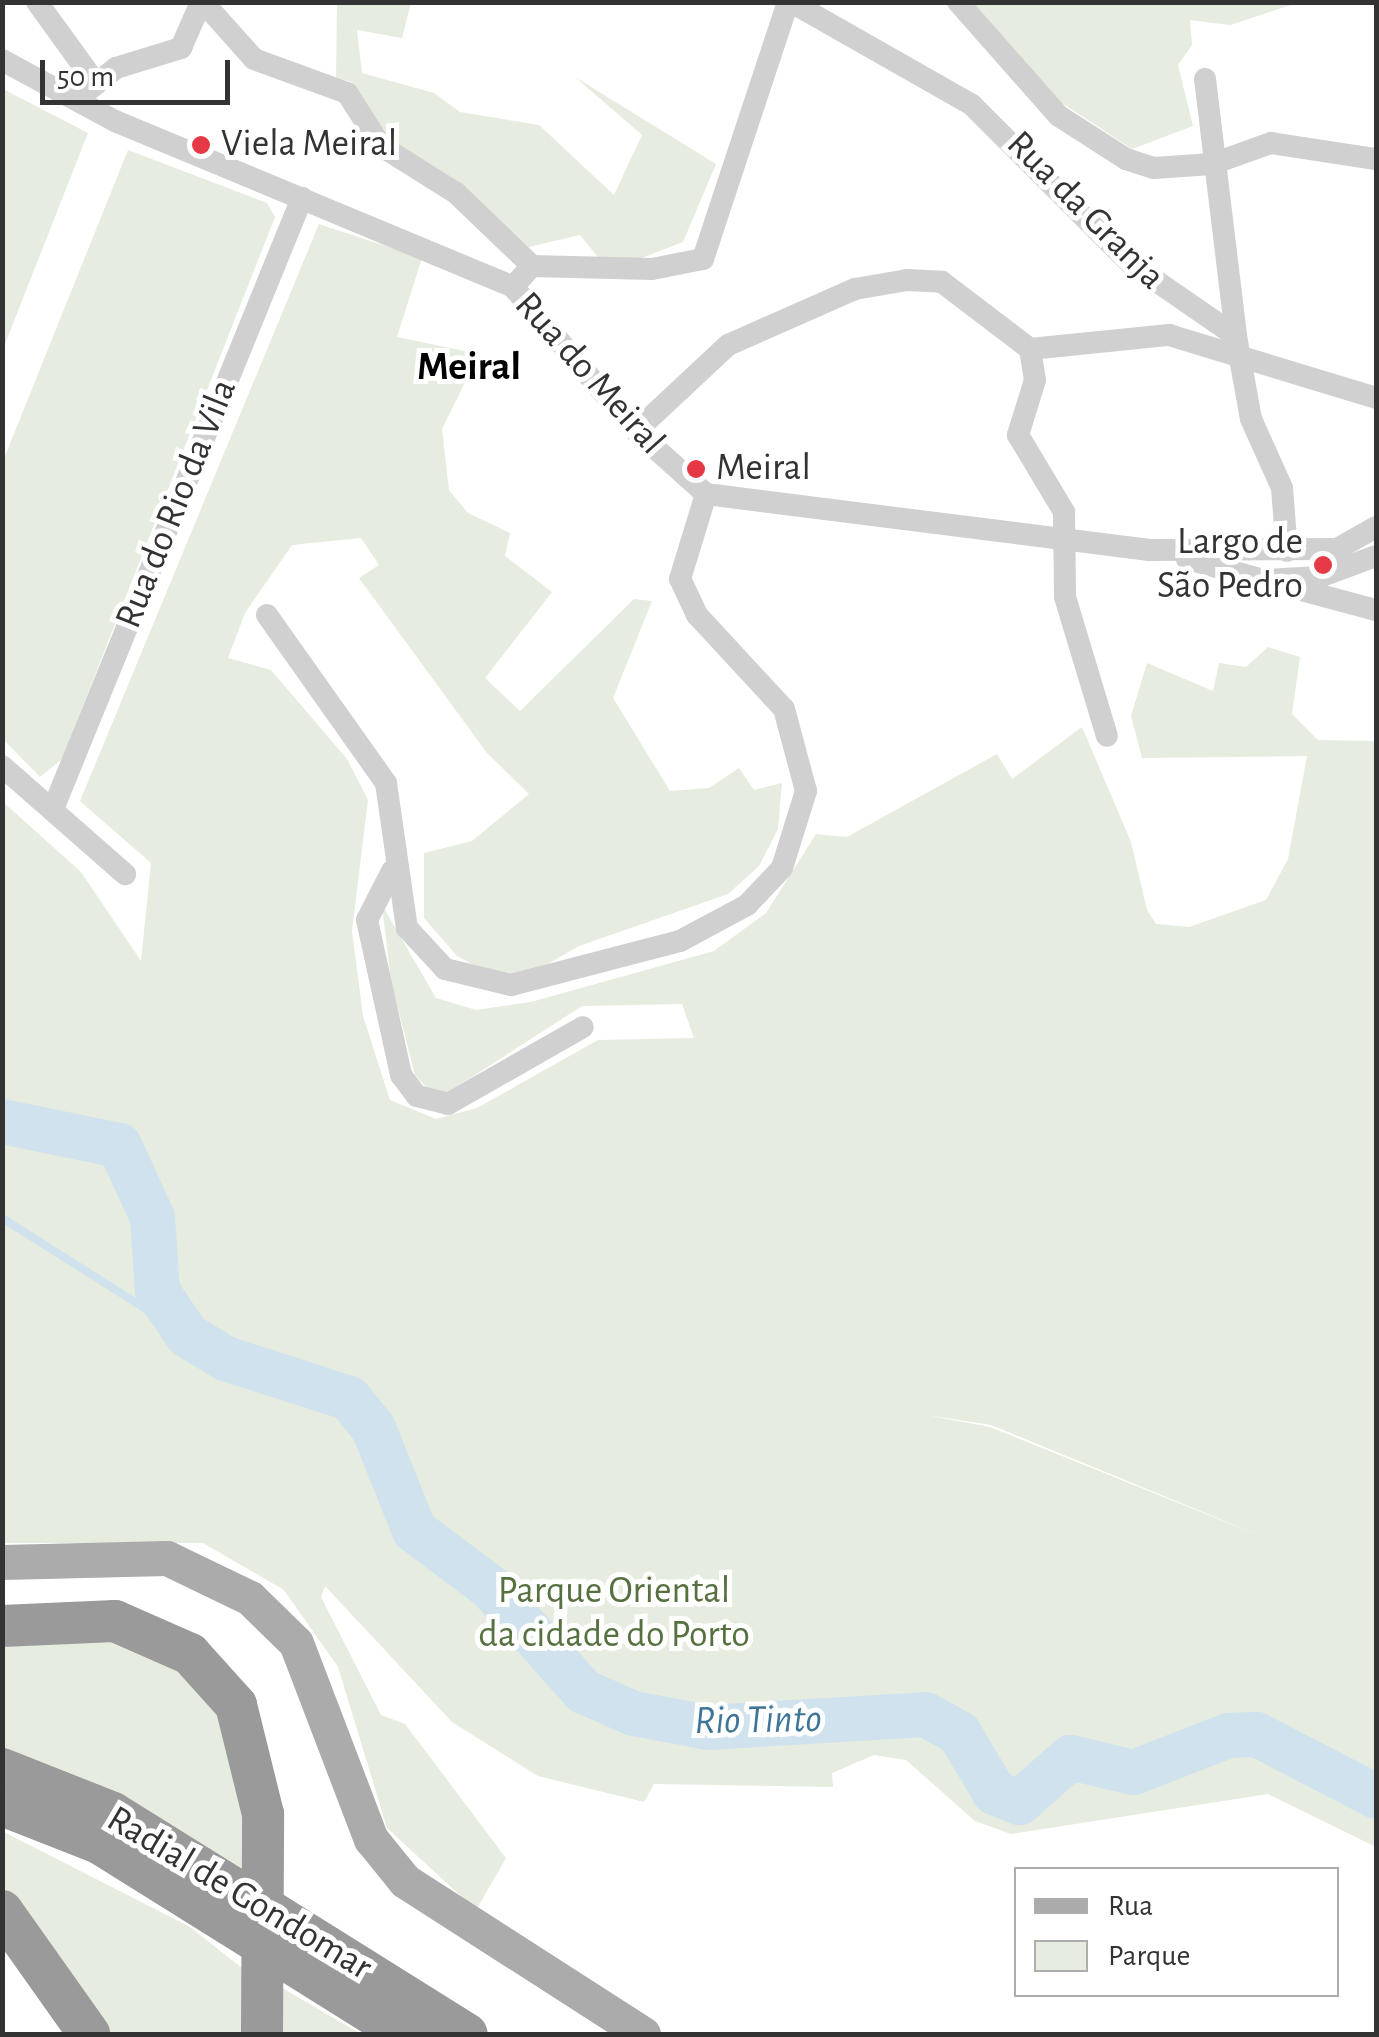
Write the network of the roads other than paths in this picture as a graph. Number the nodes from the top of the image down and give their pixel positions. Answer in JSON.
{"nodes":[{"id":1,"x":37,"y":2,"type":"edge"},
{"id":2,"x":202,"y":2,"type":"edge"},
{"id":3,"x":789,"y":2,"type":"edge"},
{"id":4,"x":958,"y":2,"type":"edge"},
{"id":5,"x":2,"y":60,"type":"edge"},
{"id":6,"x":1205,"y":78,"type":"dead end"},
{"id":7,"x":88,"y":90,"type":"junction"},
{"id":8,"x":1376,"y":159,"type":"edge"},
{"id":9,"x":1212,"y":164,"type":"junction"},
{"id":10,"x":302,"y":198,"type":"junction"},
{"id":11,"x":532,"y":266,"type":"junction"},
{"id":12,"x":513,"y":287,"type":"junction"},
{"id":13,"x":1237,"y":346,"type":"junction"},
{"id":14,"x":1030,"y":349,"type":"junction"},
{"id":15,"x":1376,"y":398,"type":"edge"},
{"id":16,"x":636,"y":430,"type":"junction"},
{"id":17,"x":706,"y":494,"type":"junction"},
{"id":18,"x":1376,"y":526,"type":"edge"},
{"id":19,"x":1060,"y":540,"type":"junction"},
{"id":20,"x":1150,"y":550,"type":"junction"},
{"id":21,"x":1287,"y":550,"type":"junction"},
{"id":22,"x":1376,"y":556,"type":"edge"},
{"id":23,"x":1264,"y":580,"type":"junction"},
{"id":24,"x":1376,"y":610,"type":"edge"},
{"id":25,"x":267,"y":614,"type":"dead end"},
{"id":26,"x":1107,"y":736,"type":"dead end"},
{"id":27,"x":2,"y":766,"type":"edge"},
{"id":28,"x":53,"y":809,"type":"junction"},
{"id":29,"x":392,"y":871,"type":"junction"},
{"id":30,"x":125,"y":874,"type":"dead end"},
{"id":31,"x":583,"y":1027,"type":"dead end"},
{"id":32,"x":2,"y":1562,"type":"edge"},
{"id":33,"x":2,"y":1626,"type":"edge"},
{"id":34,"x":2,"y":1769,"type":"edge"},
{"id":35,"x":2,"y":1804,"type":"edge"},
{"id":36,"x":2,"y":1911,"type":"edge"},
{"id":37,"x":89,"y":2034,"type":"edge"},
{"id":38,"x":262,"y":2034,"type":"edge"},
{"id":39,"x":406,"y":2034,"type":"edge"},
{"id":40,"x":467,"y":2034,"type":"edge"},
{"id":41,"x":644,"y":2034,"type":"edge"}],
"edges":[{"from":1,"to":7,"type":"street"},
{"from":2,"to":7,"type":"street"},
{"from":2,"to":11,"type":"street"},
{"from":3,"to":11,"type":"street"},
{"from":3,"to":13,"type":"street","name":"Rua da Granja"},
{"from":4,"to":9,"type":"street"},
{"from":5,"to":7,"type":"street","name":"Rua do Meiral"},
{"from":6,"to":9,"type":"street"},
{"from":7,"to":10,"type":"street","name":"Rua do Meiral"},
{"from":8,"to":9,"type":"street"},
{"from":9,"to":13,"type":"street"},
{"from":10,"to":12,"type":"street","name":"Rua do Meiral"},
{"from":10,"to":28,"type":"street","name":"Rua do Rio da Vila"},
{"from":11,"to":12,"type":"street"},
{"from":12,"to":16,"type":"street","name":"Rua do Meiral"},
{"from":13,"to":14,"type":"street"},
{"from":13,"to":15,"type":"street","name":"Rua da Granja"},
{"from":13,"to":21,"type":"street"},
{"from":14,"to":16,"type":"street"},
{"from":14,"to":19,"type":"street"},
{"from":16,"to":17,"type":"street","name":"Rua do Meiral"},
{"from":17,"to":19,"type":"street"},
{"from":17,"to":29,"type":"street"},
{"from":18,"to":21,"type":"street"},
{"from":19,"to":20,"type":"street"},
{"from":19,"to":26,"type":"street"},
{"from":20,"to":21,"type":"street"},
{"from":20,"to":23,"type":"street"},
{"from":22,"to":23,"type":"street"},
{"from":23,"to":24,"type":"street"},
{"from":25,"to":29,"type":"street"},
{"from":27,"to":28,"type":"street"},
{"from":28,"to":30,"type":"street"},
{"from":29,"to":31,"type":"street"},
{"from":32,"to":41,"type":"main road"},
{"from":33,"to":38,"type":"highway","bridge":true},
{"from":34,"to":40,"type":"highway","name":"Radial de Gondomar"},
{"from":35,"to":39,"type":"highway","name":"Radial de Gondomar"},
{"from":36,"to":37,"type":"highway"}]}
